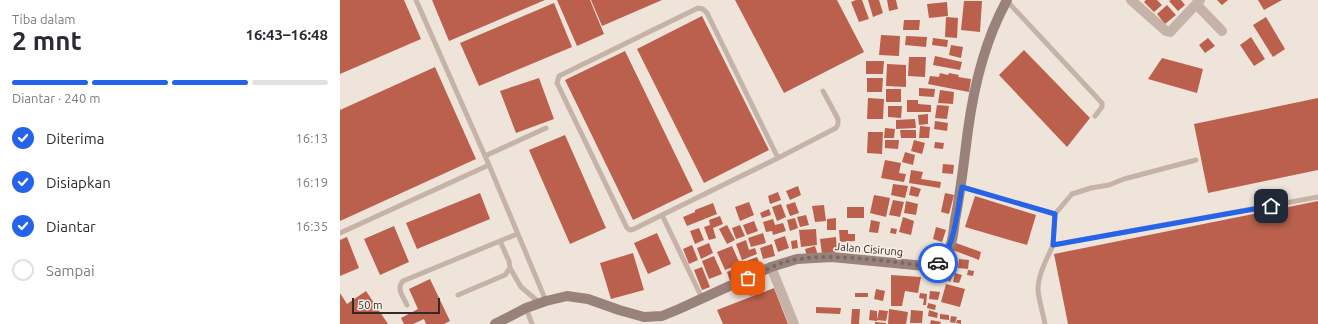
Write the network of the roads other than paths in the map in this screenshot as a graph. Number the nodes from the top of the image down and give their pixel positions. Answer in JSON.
{"nodes":[{"id":1,"x":416,"y":0,"type":"edge"},
{"id":2,"x":1007,"y":0,"type":"edge"},
{"id":3,"x":1131,"y":0,"type":"edge"},
{"id":4,"x":1198,"y":2,"type":"edge"},
{"id":5,"x":1222,"y":31,"type":"dead end"},
{"id":6,"x":823,"y":90,"type":"dead end"},
{"id":7,"x":1095,"y":116,"type":"dead end"},
{"id":8,"x":546,"y":128,"type":"dead end"},
{"id":9,"x":485,"y":156,"type":"junction"},
{"id":10,"x":778,"y":158,"type":"junction"},
{"id":11,"x":1196,"y":160,"type":"dead end"},
{"id":12,"x":489,"y":165,"type":"junction"},
{"id":13,"x":962,"y":187,"type":"junction"},
{"id":14,"x":1318,"y":197,"type":"edge"},
{"id":15,"x":1055,"y":214,"type":"junction"},
{"id":16,"x":662,"y":215,"type":"junction"},
{"id":17,"x":340,"y":233,"type":"edge"},
{"id":18,"x":517,"y":234,"type":"junction"},
{"id":19,"x":500,"y":241,"type":"junction"},
{"id":20,"x":1053,"y":245,"type":"junction"},
{"id":21,"x":771,"y":267,"type":"junction"},
{"id":22,"x":510,"y":268,"type":"junction"},
{"id":23,"x":758,"y":274,"type":"junction"},
{"id":24,"x":751,"y":294,"type":"dead end"},
{"id":25,"x":458,"y":295,"type":"dead end"},
{"id":26,"x":702,"y":298,"type":"junction"},
{"id":27,"x":543,"y":302,"type":"junction"},
{"id":28,"x":407,"y":305,"type":"dead end"},
{"id":29,"x":526,"y":308,"type":"junction"},
{"id":30,"x":646,"y":320,"type":"edge"},
{"id":31,"x":495,"y":324,"type":"edge"},
{"id":32,"x":532,"y":324,"type":"edge"},
{"id":33,"x":794,"y":324,"type":"edge"},
{"id":34,"x":1046,"y":324,"type":"edge"}],
"edges":[{"from":1,"to":9,"type":"lane"},
{"from":2,"to":7,"type":"lane"},
{"from":2,"to":13,"type":"main road","name":"Jalan Cisirung"},
{"from":3,"to":4,"type":"street"},
{"from":4,"to":5,"type":"street"},
{"from":6,"to":10,"type":"lane"},
{"from":8,"to":9,"type":"lane"},
{"from":9,"to":12,"type":"lane"},
{"from":10,"to":16,"type":"lane"},
{"from":10,"to":16,"type":"lane"},
{"from":11,"to":15,"type":"lane"},
{"from":12,"to":17,"type":"lane"},
{"from":12,"to":18,"type":"lane"},
{"from":13,"to":15,"type":"lane"},
{"from":13,"to":21,"type":"main road","name":"Jalan Cisirung"},
{"from":14,"to":20,"type":"lane"},
{"from":15,"to":20,"type":"lane"},
{"from":16,"to":26,"type":"lane"},
{"from":18,"to":19,"type":"lane"},
{"from":18,"to":27,"type":"lane"},
{"from":19,"to":22,"type":"lane"},
{"from":19,"to":28,"type":"lane"},
{"from":20,"to":34,"type":"lane"},
{"from":21,"to":23,"type":"main road","name":"Jalan Cisirung"},
{"from":21,"to":33,"type":"street"},
{"from":22,"to":25,"type":"lane"},
{"from":22,"to":27,"type":"lane"},
{"from":23,"to":24,"type":"lane"},
{"from":23,"to":26,"type":"main road","name":"Jalan Cisirung"},
{"from":26,"to":30,"type":"main road","name":"Jalan Cisirung"},
{"from":27,"to":29,"type":"main road","name":"Jalan Cisirung"},
{"from":27,"to":30,"type":"main road","name":"Jalan Cisirung"},
{"from":29,"to":31,"type":"main road","name":"Jalan Cisirung"},
{"from":29,"to":32,"type":"lane"}]}
